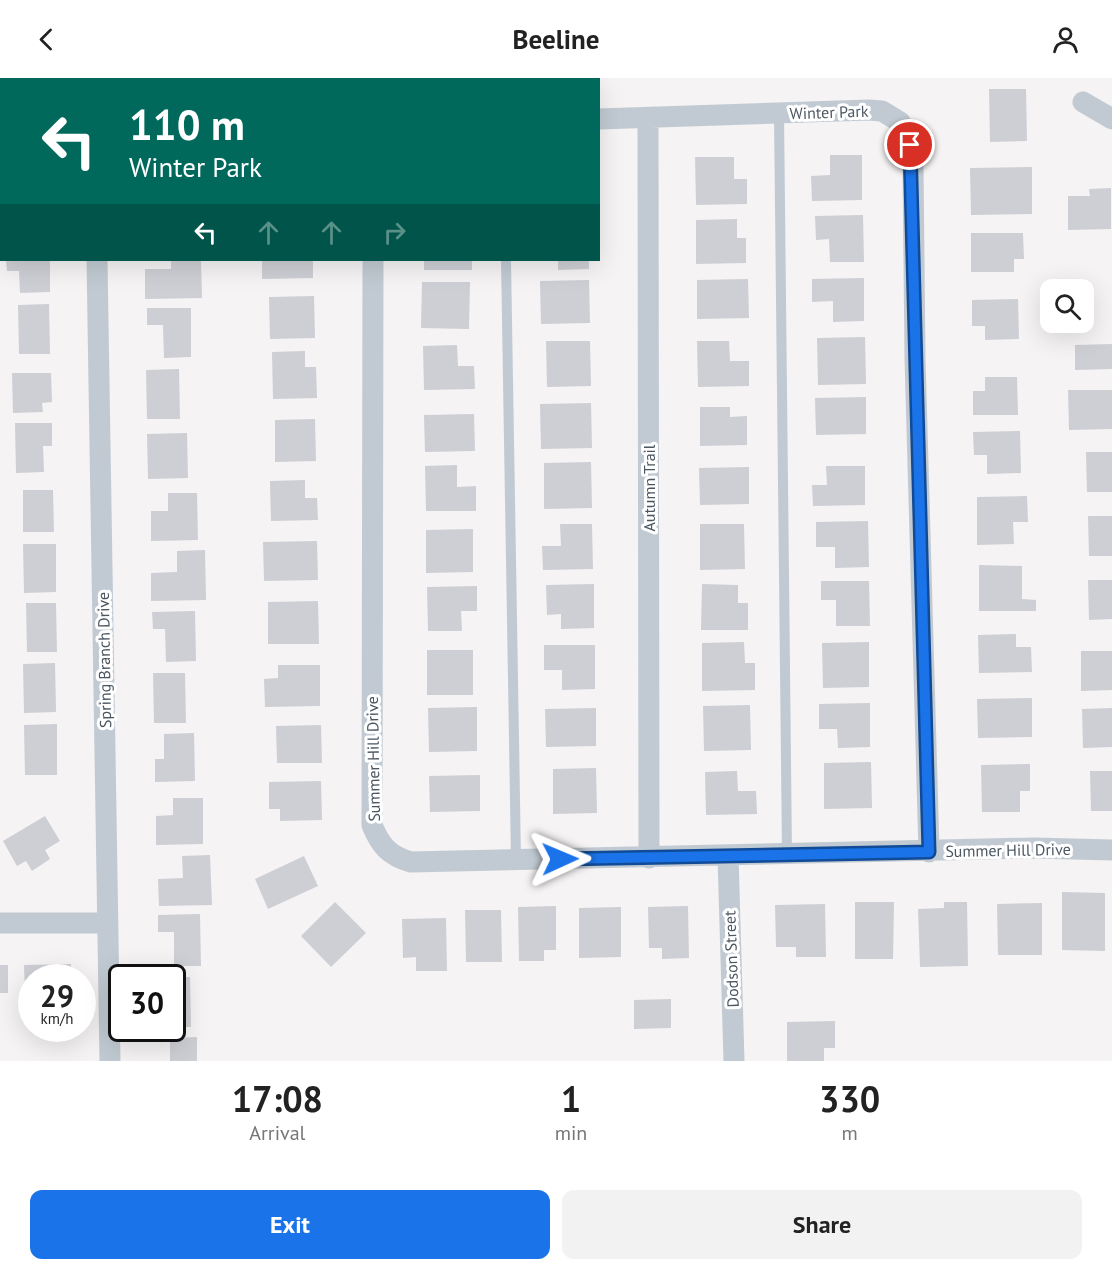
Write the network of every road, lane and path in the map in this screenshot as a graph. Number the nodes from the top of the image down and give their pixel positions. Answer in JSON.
{"nodes":[{"id":1,"x":1083,"y":102,"type":"dead end"},
{"id":2,"x":779,"y":114,"type":"junction"},
{"id":3,"x":600,"y":119,"type":"edge"},
{"id":4,"x":648,"y":119,"type":"junction"},
{"id":5,"x":1112,"y":119,"type":"edge"},
{"id":6,"x":97,"y":261,"type":"edge"},
{"id":7,"x":373,"y":261,"type":"edge"},
{"id":8,"x":506,"y":261,"type":"edge"},
{"id":9,"x":1112,"y":850,"type":"edge"},
{"id":10,"x":929,"y":852,"type":"junction"},
{"id":11,"x":787,"y":854,"type":"junction"},
{"id":12,"x":728,"y":856,"type":"junction"},
{"id":13,"x":649,"y":858,"type":"junction"},
{"id":14,"x":516,"y":860,"type":"junction"},
{"id":15,"x":0,"y":923,"type":"edge"},
{"id":16,"x":108,"y":923,"type":"junction"},
{"id":17,"x":110,"y":1061,"type":"edge"},
{"id":18,"x":734,"y":1061,"type":"edge"}],
"edges":[{"from":1,"to":5,"type":"street"},
{"from":2,"to":4,"type":"street","name":"Winter Park"},
{"from":2,"to":10,"type":"street","name":"Winter Park"},
{"from":2,"to":11,"type":"lane"},
{"from":3,"to":4,"type":"street","name":"Winter Park"},
{"from":4,"to":13,"type":"street","name":"Autumn Trail"},
{"from":6,"to":16,"type":"street","name":"Spring Branch Drive"},
{"from":7,"to":14,"type":"street","name":"Summer Hill Drive"},
{"from":8,"to":14,"type":"lane"},
{"from":9,"to":10,"type":"street","name":"Summer Hill Drive"},
{"from":10,"to":11,"type":"street","name":"Summer Hill Drive"},
{"from":11,"to":12,"type":"street","name":"Summer Hill Drive"},
{"from":12,"to":13,"type":"street","name":"Summer Hill Drive"},
{"from":12,"to":18,"type":"street","name":"Dodson Street"},
{"from":13,"to":14,"type":"street","name":"Summer Hill Drive"},
{"from":15,"to":16,"type":"street"},
{"from":16,"to":17,"type":"street","name":"Spring Branch Drive"}]}
